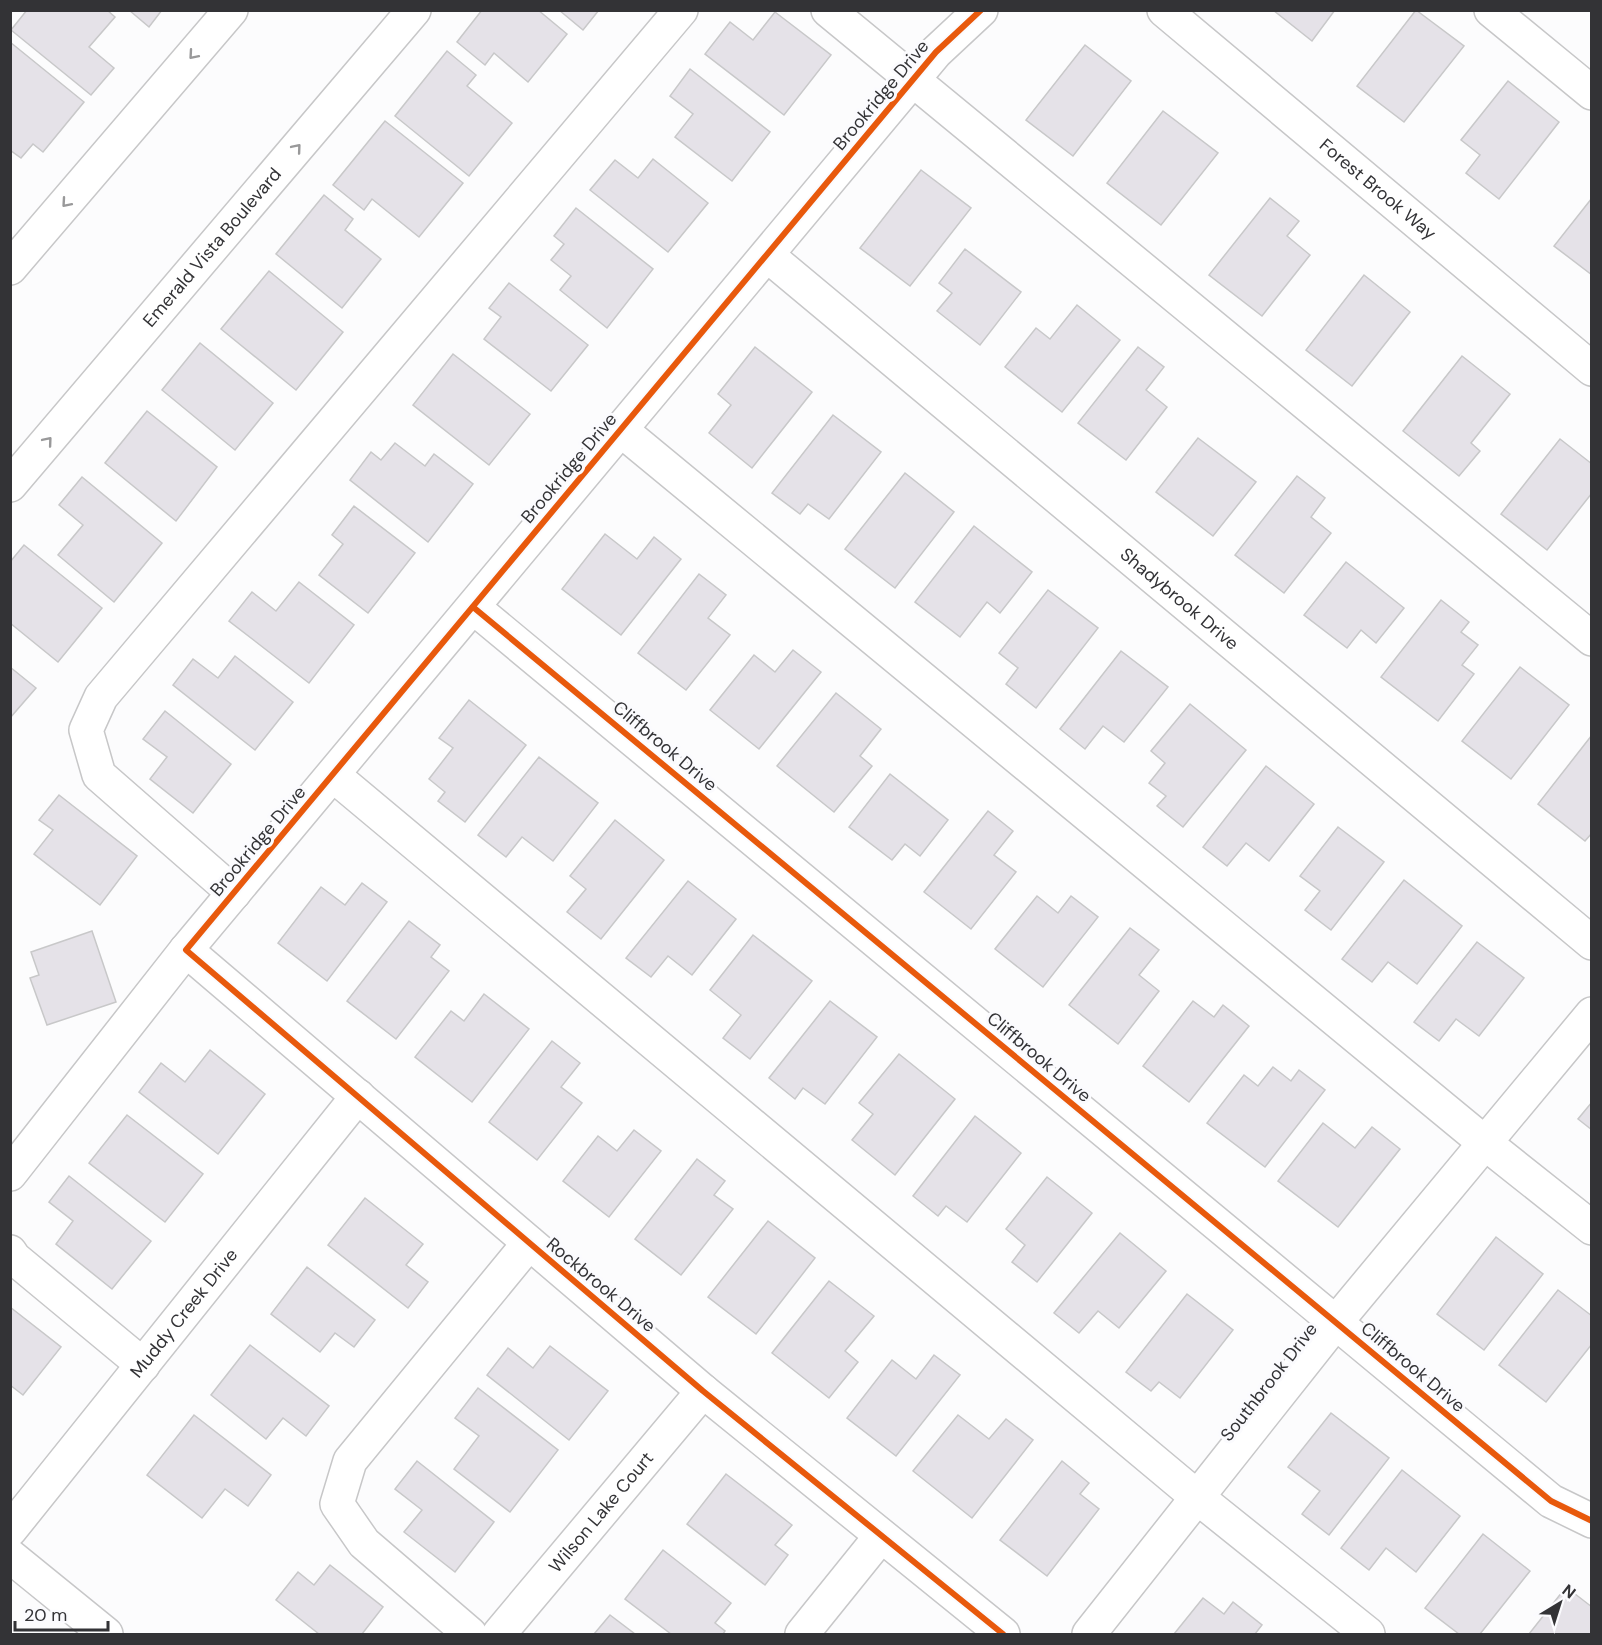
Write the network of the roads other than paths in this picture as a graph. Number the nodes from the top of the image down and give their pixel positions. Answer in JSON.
{"nodes":[{"id":1,"x":231,"y":10,"type":"edge"},
{"id":2,"x":414,"y":10,"type":"edge"},
{"id":3,"x":681,"y":10,"type":"edge"},
{"id":4,"x":828,"y":10,"type":"edge"},
{"id":5,"x":981,"y":10,"type":"edge"},
{"id":6,"x":1164,"y":10,"type":"edge"},
{"id":7,"x":1491,"y":10,"type":"edge"},
{"id":8,"x":912,"y":81,"type":"junction"},
{"id":9,"x":1592,"y":93,"type":"edge"},
{"id":10,"x":767,"y":255,"type":"junction"},
{"id":11,"x":10,"y":268,"type":"edge"},
{"id":12,"x":1592,"y":369,"type":"edge"},
{"id":13,"x":621,"y":430,"type":"junction"},
{"id":14,"x":10,"y":485,"type":"edge"},
{"id":15,"x":473,"y":607,"type":"junction"},
{"id":16,"x":1592,"y":639,"type":"edge"},
{"id":17,"x":333,"y":775,"type":"junction"},
{"id":18,"x":234,"y":893,"type":"junction"},
{"id":19,"x":1592,"y":943,"type":"edge"},
{"id":20,"x":186,"y":950,"type":"junction"},
{"id":21,"x":1592,"y":1014,"type":"edge"},
{"id":22,"x":358,"y":1096,"type":"junction"},
{"id":23,"x":1485,"y":1143,"type":"junction"},
{"id":24,"x":10,"y":1174,"type":"edge"},
{"id":25,"x":1592,"y":1228,"type":"edge"},
{"id":26,"x":529,"y":1243,"type":"junction"},
{"id":27,"x":10,"y":1252,"type":"edge"},
{"id":28,"x":1336,"y":1322,"type":"junction"},
{"id":29,"x":143,"y":1365,"type":"junction"},
{"id":30,"x":703,"y":1392,"type":"junction"},
{"id":31,"x":1197,"y":1497,"type":"junction"},
{"id":32,"x":1592,"y":1521,"type":"edge"},
{"id":33,"x":10,"y":1530,"type":"edge"},
{"id":34,"x":881,"y":1536,"type":"junction"},
{"id":35,"x":10,"y":1556,"type":"edge"},
{"id":36,"x":106,"y":1635,"type":"edge"},
{"id":37,"x":470,"y":1635,"type":"edge"},
{"id":38,"x":499,"y":1635,"type":"edge"},
{"id":39,"x":802,"y":1635,"type":"edge"},
{"id":40,"x":1003,"y":1635,"type":"edge"},
{"id":41,"x":1089,"y":1635,"type":"edge"},
{"id":42,"x":1368,"y":1635,"type":"edge"}],
"edges":[{"from":1,"to":11,"type":"street","one_way":true},
{"from":14,"to":2,"type":"street","name":"Emerald Vista Boulevard","one_way":true},
{"from":3,"to":18,"type":"street"},
{"from":4,"to":8,"type":"street"},
{"from":5,"to":8,"type":"street","name":"Brookridge Drive"},
{"from":6,"to":12,"type":"street","name":"Forest Brook Way"},
{"from":7,"to":9,"type":"street"},
{"from":8,"to":10,"type":"street","name":"Brookridge Drive"},
{"from":8,"to":16,"type":"street"},
{"from":10,"to":13,"type":"street","name":"Brookridge Drive"},
{"from":10,"to":19,"type":"street","name":"Shadybrook Drive"},
{"from":13,"to":15,"type":"street","name":"Brookridge Drive"},
{"from":13,"to":23,"type":"street"},
{"from":15,"to":17,"type":"street","name":"Brookridge Drive"},
{"from":15,"to":28,"type":"street","name":"Cliffbrook Drive"},
{"from":17,"to":18,"type":"street","name":"Brookridge Drive"},
{"from":17,"to":31,"type":"street"},
{"from":18,"to":20,"type":"street","name":"Brookridge Drive"},
{"from":20,"to":22,"type":"street","name":"Rockbrook Drive"},
{"from":20,"to":24,"type":"street","name":"Brookridge Drive"},
{"from":21,"to":23,"type":"street","name":"Southbrook Drive"},
{"from":22,"to":26,"type":"street","name":"Rockbrook Drive"},
{"from":22,"to":29,"type":"street","name":"Muddy Creek Drive"},
{"from":23,"to":25,"type":"street"},
{"from":23,"to":28,"type":"street","name":"Southbrook Drive"},
{"from":26,"to":30,"type":"street","name":"Rockbrook Drive"},
{"from":26,"to":37,"type":"street"},
{"from":27,"to":29,"type":"street"},
{"from":28,"to":31,"type":"street","name":"Southbrook Drive"},
{"from":28,"to":32,"type":"street","name":"Cliffbrook Drive"},
{"from":29,"to":33,"type":"street","name":"Muddy Creek Drive"},
{"from":30,"to":34,"type":"street","name":"Rockbrook Drive"},
{"from":30,"to":38,"type":"street","name":"Wilson Lake Court"},
{"from":31,"to":41,"type":"street","name":"Southbrook Drive"},
{"from":31,"to":42,"type":"street"},
{"from":34,"to":39,"type":"street"},
{"from":34,"to":40,"type":"street","name":"Rockbrook Drive"},
{"from":35,"to":36,"type":"street"}]}
